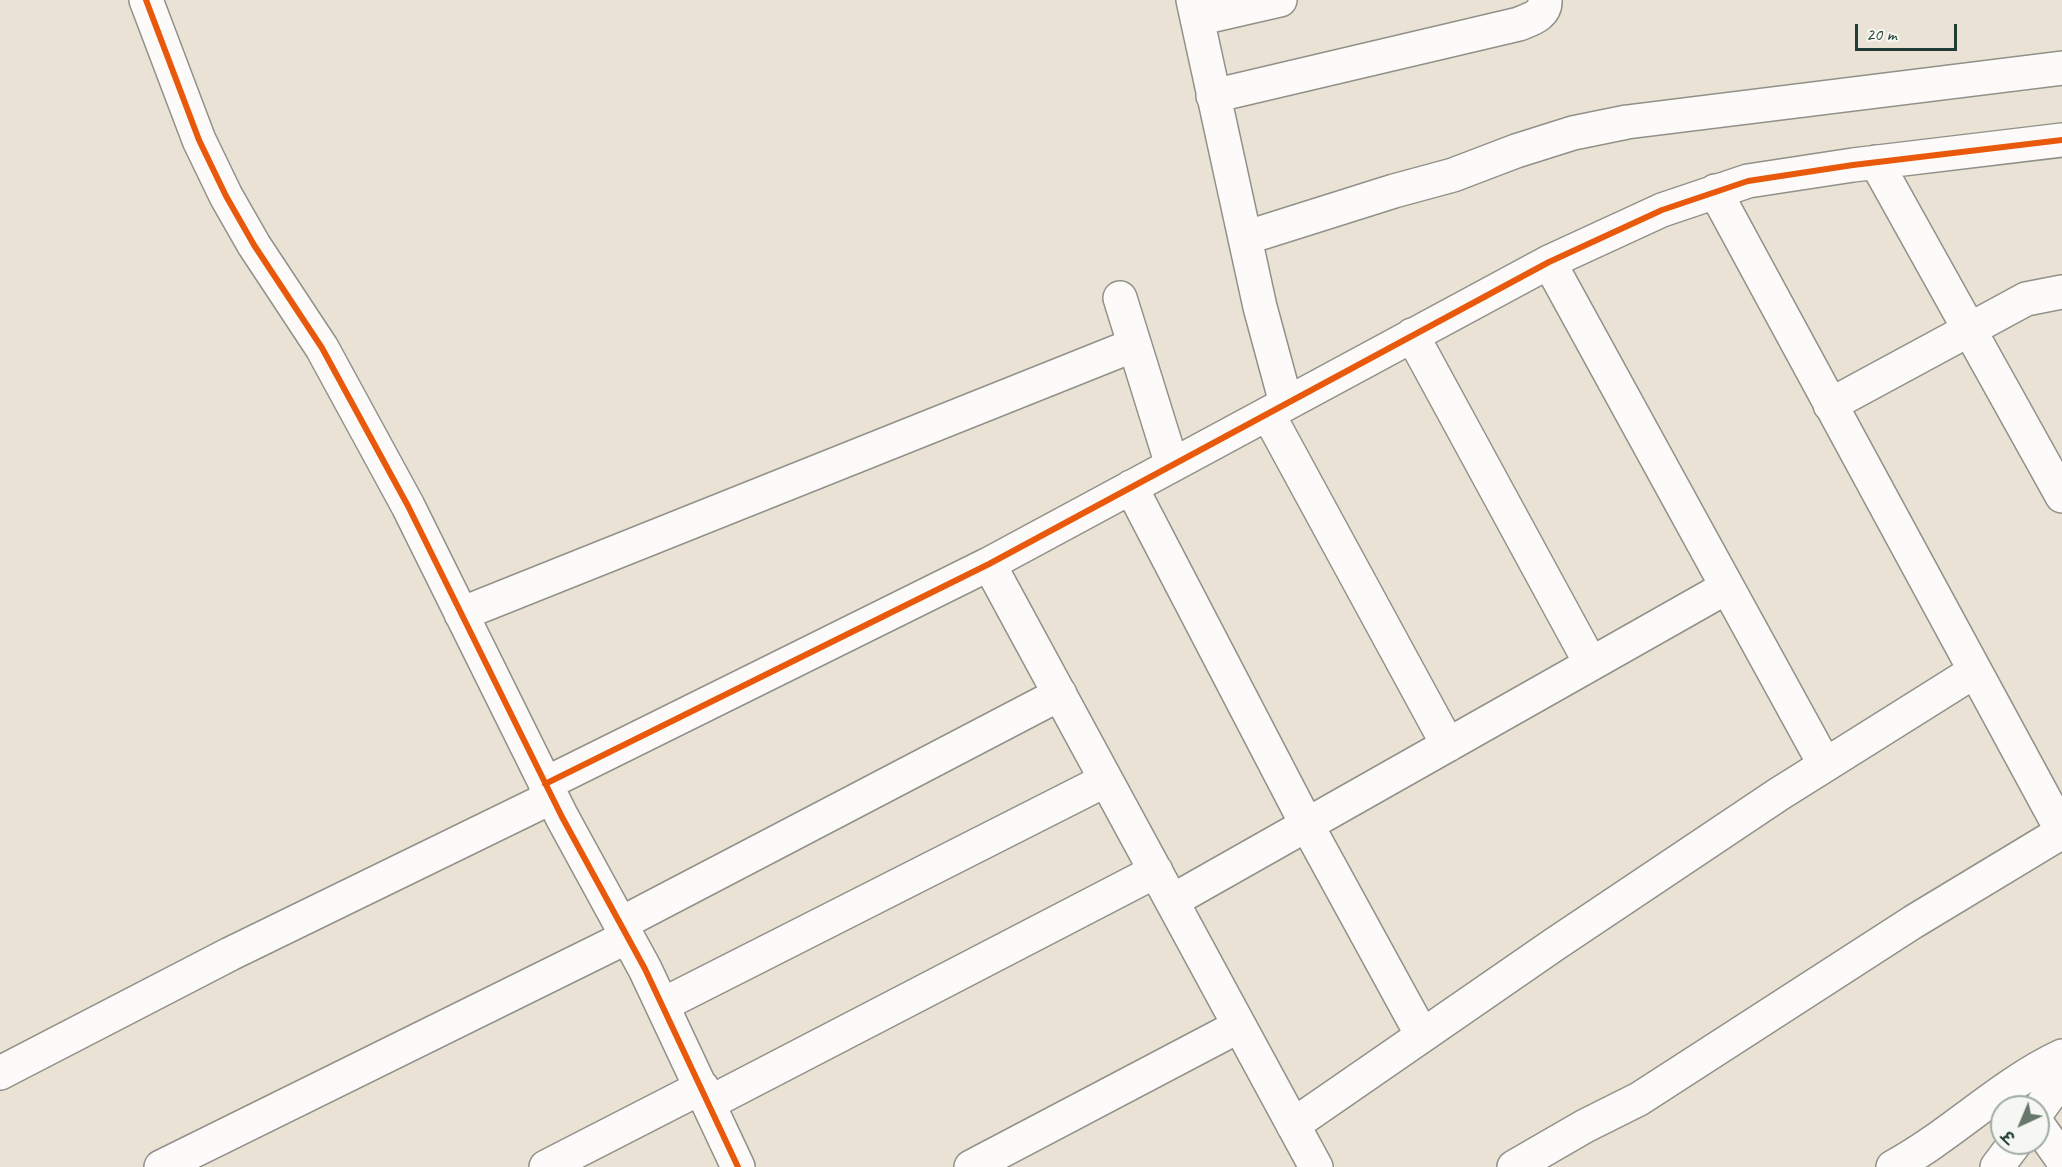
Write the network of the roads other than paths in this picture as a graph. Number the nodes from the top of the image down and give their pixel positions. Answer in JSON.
{"nodes":[{"id":1,"x":146,"y":0,"type":"edge"},
{"id":2,"x":1280,"y":0,"type":"edge"},
{"id":3,"x":1545,"y":0,"type":"edge"},
{"id":4,"x":1195,"y":10,"type":"edge"},
{"id":5,"x":2062,"y":68,"type":"edge"},
{"id":6,"x":1214,"y":96,"type":"junction"},
{"id":7,"x":2062,"y":140,"type":"edge"},
{"id":8,"x":1876,"y":162,"type":"junction"},
{"id":9,"x":1715,"y":191,"type":"junction"},
{"id":10,"x":1245,"y":238,"type":"junction"},
{"id":11,"x":1549,"y":262,"type":"junction"},
{"id":12,"x":2062,"y":292,"type":"edge"},
{"id":13,"x":1120,"y":298,"type":"dead end"},
{"id":14,"x":1968,"y":330,"type":"junction"},
{"id":15,"x":1412,"y":335,"type":"junction"},
{"id":16,"x":1134,"y":345,"type":"junction"},
{"id":17,"x":1830,"y":405,"type":"junction"},
{"id":18,"x":1277,"y":409,"type":"junction"},
{"id":19,"x":1172,"y":465,"type":"junction"},
{"id":20,"x":1131,"y":488,"type":"junction"},
{"id":21,"x":2062,"y":496,"type":"edge"},
{"id":22,"x":990,"y":564,"type":"junction"},
{"id":23,"x":1727,"y":587,"type":"junction"},
{"id":24,"x":461,"y":614,"type":"junction"},
{"id":25,"x":1591,"y":664,"type":"junction"},
{"id":26,"x":1975,"y":671,"type":"junction"},
{"id":27,"x":1060,"y":694,"type":"junction"},
{"id":28,"x":1448,"y":745,"type":"junction"},
{"id":29,"x":1825,"y":765,"type":"junction"},
{"id":30,"x":1106,"y":780,"type":"junction"},
{"id":31,"x":549,"y":790,"type":"junction"},
{"id":32,"x":1307,"y":825,"type":"junction"},
{"id":33,"x":2062,"y":831,"type":"edge"},
{"id":34,"x":1156,"y":871,"type":"junction"},
{"id":35,"x":1172,"y":901,"type":"junction"},
{"id":36,"x":623,"y":931,"type":"junction"},
{"id":37,"x":662,"y":1005,"type":"junction"},
{"id":38,"x":1239,"y":1026,"type":"junction"},
{"id":39,"x":1422,"y":1035,"type":"junction"},
{"id":40,"x":2062,"y":1056,"type":"edge"},
{"id":41,"x":0,"y":1073,"type":"edge"},
{"id":42,"x":2062,"y":1078,"type":"edge"},
{"id":43,"x":705,"y":1095,"type":"junction"},
{"id":44,"x":2050,"y":1095,"type":"edge"},
{"id":45,"x":1293,"y":1125,"type":"junction"},
{"id":46,"x":2050,"y":1142,"type":"edge"},
{"id":47,"x":2062,"y":1159,"type":"edge"},
{"id":48,"x":1303,"y":1163,"type":"edge"},
{"id":49,"x":161,"y":1167,"type":"edge"},
{"id":50,"x":546,"y":1167,"type":"edge"},
{"id":51,"x":738,"y":1167,"type":"edge"},
{"id":52,"x":971,"y":1167,"type":"edge"},
{"id":53,"x":1514,"y":1167,"type":"edge"},
{"id":54,"x":1893,"y":1167,"type":"edge"}],
"edges":[{"from":1,"to":24,"type":"street"},
{"from":2,"to":4,"type":"street"},
{"from":3,"to":6,"type":"street"},
{"from":4,"to":6,"type":"street"},
{"from":5,"to":10,"type":"street"},
{"from":6,"to":10,"type":"street"},
{"from":7,"to":8,"type":"street"},
{"from":8,"to":9,"type":"street"},
{"from":8,"to":14,"type":"street"},
{"from":9,"to":11,"type":"street"},
{"from":9,"to":17,"type":"street"},
{"from":10,"to":18,"type":"street"},
{"from":11,"to":15,"type":"street"},
{"from":11,"to":23,"type":"street"},
{"from":12,"to":14,"type":"street"},
{"from":13,"to":16,"type":"street"},
{"from":14,"to":17,"type":"street"},
{"from":14,"to":21,"type":"street"},
{"from":15,"to":18,"type":"street"},
{"from":15,"to":25,"type":"street"},
{"from":16,"to":19,"type":"street"},
{"from":16,"to":24,"type":"street"},
{"from":17,"to":26,"type":"street"},
{"from":18,"to":19,"type":"street"},
{"from":18,"to":28,"type":"street"},
{"from":19,"to":20,"type":"street"},
{"from":20,"to":22,"type":"street"},
{"from":20,"to":32,"type":"street"},
{"from":22,"to":27,"type":"street"},
{"from":22,"to":31,"type":"street"},
{"from":23,"to":25,"type":"street"},
{"from":23,"to":29,"type":"street"},
{"from":24,"to":31,"type":"street"},
{"from":25,"to":28,"type":"street"},
{"from":26,"to":29,"type":"street"},
{"from":26,"to":33,"type":"street"},
{"from":27,"to":30,"type":"street"},
{"from":27,"to":36,"type":"street"},
{"from":28,"to":32,"type":"street"},
{"from":29,"to":39,"type":"street"},
{"from":30,"to":34,"type":"street"},
{"from":30,"to":37,"type":"street"},
{"from":31,"to":36,"type":"street"},
{"from":31,"to":41,"type":"street"},
{"from":32,"to":35,"type":"street"},
{"from":32,"to":39,"type":"street"},
{"from":33,"to":53,"type":"street"},
{"from":34,"to":35,"type":"street"},
{"from":34,"to":43,"type":"street"},
{"from":35,"to":38,"type":"street"},
{"from":36,"to":37,"type":"street"},
{"from":36,"to":49,"type":"street"},
{"from":37,"to":43,"type":"street"},
{"from":38,"to":45,"type":"street"},
{"from":38,"to":52,"type":"street"},
{"from":39,"to":45,"type":"street"},
{"from":40,"to":54,"type":"street"},
{"from":42,"to":44,"type":"street"},
{"from":43,"to":50,"type":"street"},
{"from":43,"to":51,"type":"street"},
{"from":45,"to":48,"type":"street"},
{"from":46,"to":47,"type":"street"}]}
